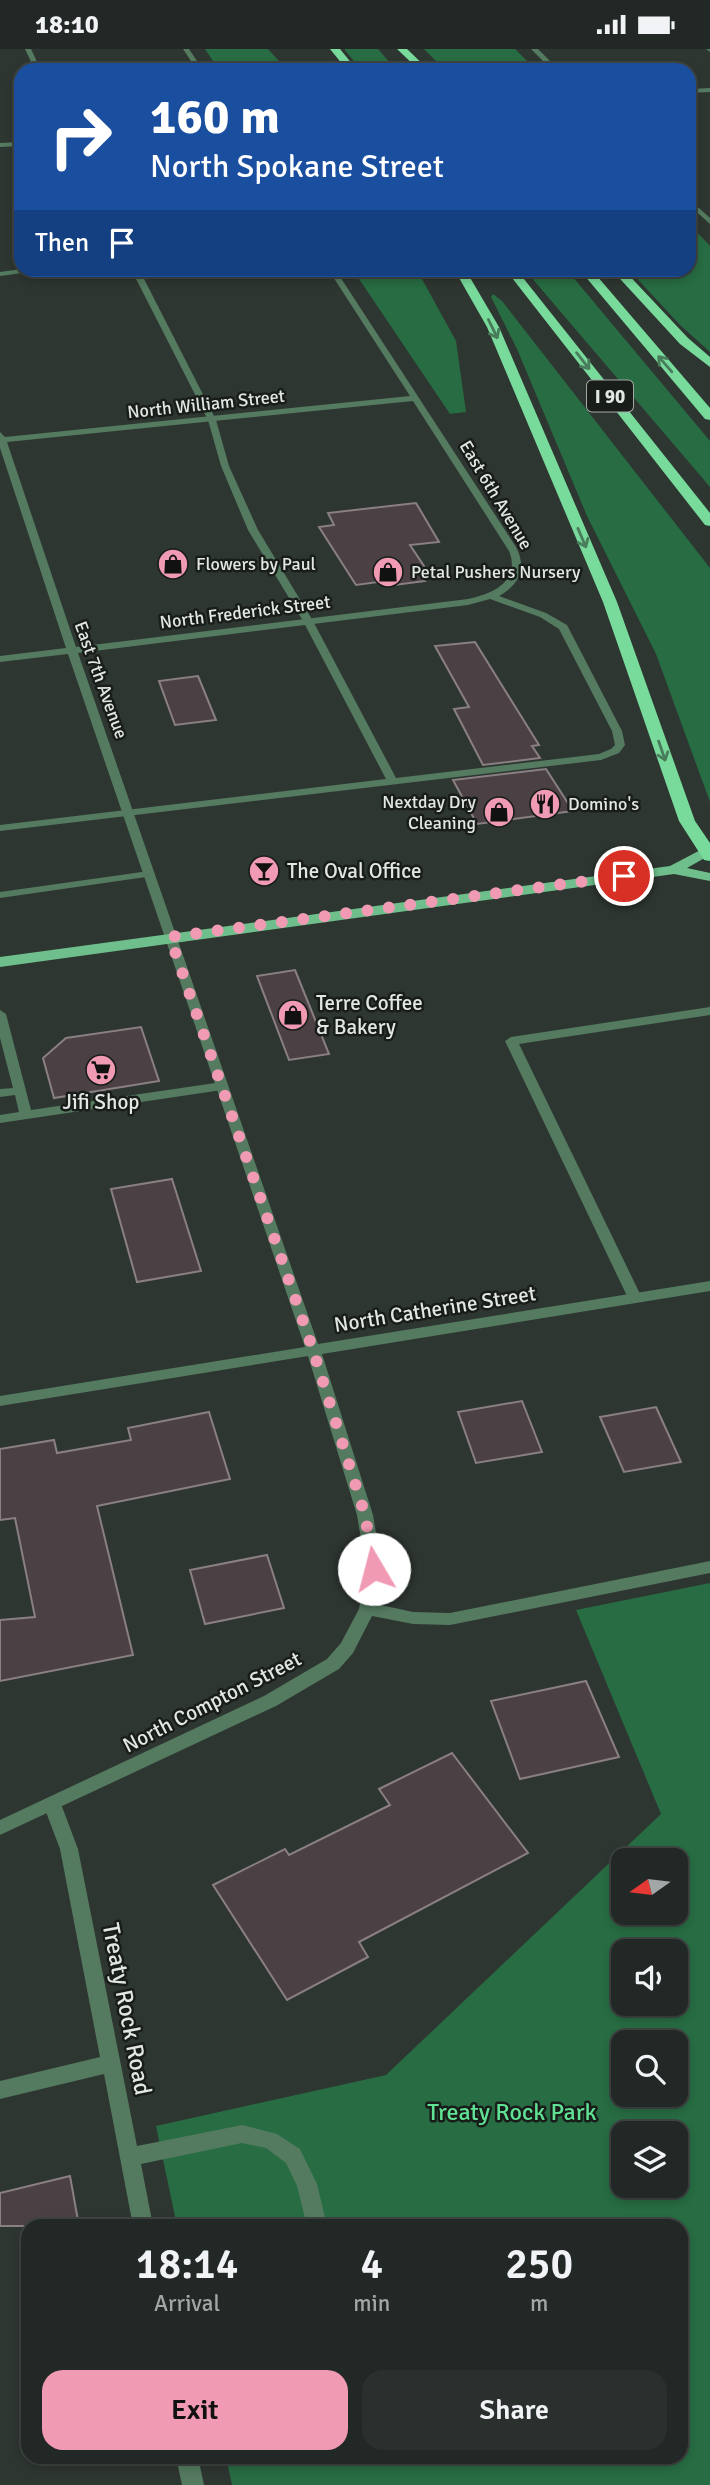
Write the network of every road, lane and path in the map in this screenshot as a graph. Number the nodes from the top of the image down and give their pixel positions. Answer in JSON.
{"nodes":[{"id":1,"x":335,"y":49,"type":"edge"},
{"id":2,"x":393,"y":49,"type":"edge"},
{"id":3,"x":402,"y":49,"type":"edge"},
{"id":4,"x":534,"y":49,"type":"edge"},
{"id":5,"x":346,"y":63,"type":"edge"},
{"id":6,"x":405,"y":63,"type":"edge"},
{"id":7,"x":417,"y":63,"type":"edge"},
{"id":8,"x":549,"y":63,"type":"edge"},
{"id":9,"x":706,"y":215,"type":"edge"},
{"id":10,"x":710,"y":222,"type":"edge"},
{"id":11,"x":139,"y":277,"type":"edge"},
{"id":12,"x":336,"y":277,"type":"edge"},
{"id":13,"x":464,"y":277,"type":"edge"},
{"id":14,"x":516,"y":277,"type":"edge"},
{"id":15,"x":591,"y":277,"type":"edge"},
{"id":16,"x":623,"y":277,"type":"edge"},
{"id":17,"x":710,"y":363,"type":"edge"},
{"id":18,"x":415,"y":398,"type":"junction"},
{"id":19,"x":710,"y":416,"type":"edge"},
{"id":20,"x":212,"y":419,"type":"junction"},
{"id":21,"x":1,"y":438,"type":"edge"},
{"id":22,"x":710,"y":522,"type":"edge"},
{"id":23,"x":493,"y":597,"type":"junction"},
{"id":24,"x":308,"y":621,"type":"junction"},
{"id":25,"x":72,"y":651,"type":"junction"},
{"id":26,"x":0,"y":659,"type":"edge"},
{"id":27,"x":392,"y":780,"type":"junction"},
{"id":28,"x":128,"y":811,"type":"junction"},
{"id":29,"x":0,"y":828,"type":"edge"},
{"id":30,"x":709,"y":851,"type":"edge"},
{"id":31,"x":674,"y":870,"type":"junction"},
{"id":32,"x":149,"y":874,"type":"junction"},
{"id":33,"x":710,"y":877,"type":"edge"},
{"id":34,"x":0,"y":895,"type":"edge"},
{"id":35,"x":170,"y":937,"type":"junction"},
{"id":36,"x":0,"y":962,"type":"edge"},
{"id":37,"x":710,"y":1011,"type":"edge"},
{"id":38,"x":0,"y":1017,"type":"edge"},
{"id":39,"x":3,"y":1042,"type":"edge"},
{"id":40,"x":14,"y":1070,"type":"junction"},
{"id":41,"x":0,"y":1072,"type":"edge"},
{"id":42,"x":222,"y":1086,"type":"junction"},
{"id":43,"x":19,"y":1091,"type":"junction"},
{"id":44,"x":0,"y":1093,"type":"edge"},
{"id":45,"x":26,"y":1115,"type":"junction"},
{"id":46,"x":0,"y":1119,"type":"edge"},
{"id":47,"x":710,"y":1286,"type":"edge"},
{"id":48,"x":635,"y":1299,"type":"junction"},
{"id":49,"x":313,"y":1350,"type":"junction"},
{"id":50,"x":0,"y":1401,"type":"edge"},
{"id":51,"x":710,"y":1567,"type":"edge"},
{"id":52,"x":367,"y":1609,"type":"junction"},
{"id":53,"x":52,"y":1804,"type":"junction"},
{"id":54,"x":0,"y":1828,"type":"edge"},
{"id":55,"x":111,"y":2063,"type":"junction"},
{"id":56,"x":0,"y":2090,"type":"edge"},
{"id":57,"x":130,"y":2157,"type":"junction"},
{"id":58,"x":142,"y":2219,"type":"edge"},
{"id":59,"x":315,"y":2219,"type":"edge"},
{"id":60,"x":188,"y":2464,"type":"edge"},
{"id":61,"x":193,"y":2485,"type":"edge"}],
"edges":[{"from":1,"to":5,"type":"highway"},
{"from":2,"to":6,"type":"highway"},
{"from":3,"to":7,"type":"highway"},
{"from":4,"to":8,"type":"street"},
{"from":9,"to":10,"type":"street"},
{"from":11,"to":20,"type":"street"},
{"from":12,"to":18,"type":"street","name":"East 6th Avenue"},
{"from":13,"to":30,"type":"highway","one_way":true},
{"from":14,"to":22,"type":"highway","number":"I 90","one_way":true},
{"from":19,"to":15,"type":"highway","one_way":true},
{"from":16,"to":17,"type":"highway"},
{"from":18,"to":20,"type":"street","name":"North William Street"},
{"from":18,"to":23,"type":"street","name":"East 6th Avenue"},
{"from":20,"to":21,"type":"street","name":"North William Street"},
{"from":20,"to":24,"type":"street"},
{"from":21,"to":25,"type":"street","name":"East 7th Avenue"},
{"from":23,"to":24,"type":"street","name":"North Frederick Street"},
{"from":23,"to":27,"type":"street"},
{"from":24,"to":25,"type":"street","name":"North Frederick Street"},
{"from":24,"to":27,"type":"street"},
{"from":25,"to":26,"type":"street","name":"North Frederick Street"},
{"from":25,"to":28,"type":"street","name":"East 7th Avenue"},
{"from":27,"to":28,"type":"street"},
{"from":28,"to":29,"type":"street"},
{"from":28,"to":32,"type":"street","name":"East 7th Avenue"},
{"from":30,"to":31,"type":"main road"},
{"from":31,"to":33,"type":"main road"},
{"from":31,"to":35,"type":"main road"},
{"from":32,"to":34,"type":"street"},
{"from":32,"to":35,"type":"street","name":"East 7th Avenue"},
{"from":35,"to":36,"type":"main road"},
{"from":35,"to":42,"type":"street","name":"East 7th Avenue"},
{"from":37,"to":48,"type":"street"},
{"from":38,"to":39,"type":"street"},
{"from":39,"to":40,"type":"street"},
{"from":40,"to":41,"type":"street"},
{"from":40,"to":43,"type":"street"},
{"from":42,"to":45,"type":"street"},
{"from":42,"to":49,"type":"street","name":"East 7th Avenue"},
{"from":43,"to":44,"type":"street"},
{"from":43,"to":45,"type":"street"},
{"from":45,"to":46,"type":"street"},
{"from":47,"to":48,"type":"street","name":"North Catherine Street"},
{"from":48,"to":49,"type":"street","name":"North Catherine Street"},
{"from":49,"to":50,"type":"street","name":"North Catherine Street"},
{"from":49,"to":52,"type":"street","name":"North Compton Street"},
{"from":51,"to":52,"type":"street"},
{"from":52,"to":53,"type":"street","name":"North Compton Street"},
{"from":53,"to":54,"type":"street","name":"North Compton Street"},
{"from":53,"to":55,"type":"street","name":"Treaty Rock Road"},
{"from":55,"to":56,"type":"street"},
{"from":55,"to":57,"type":"street","name":"Treaty Rock Road"},
{"from":57,"to":58,"type":"street","name":"Treaty Rock Road"},
{"from":57,"to":59,"type":"street"},
{"from":60,"to":61,"type":"street"}]}
